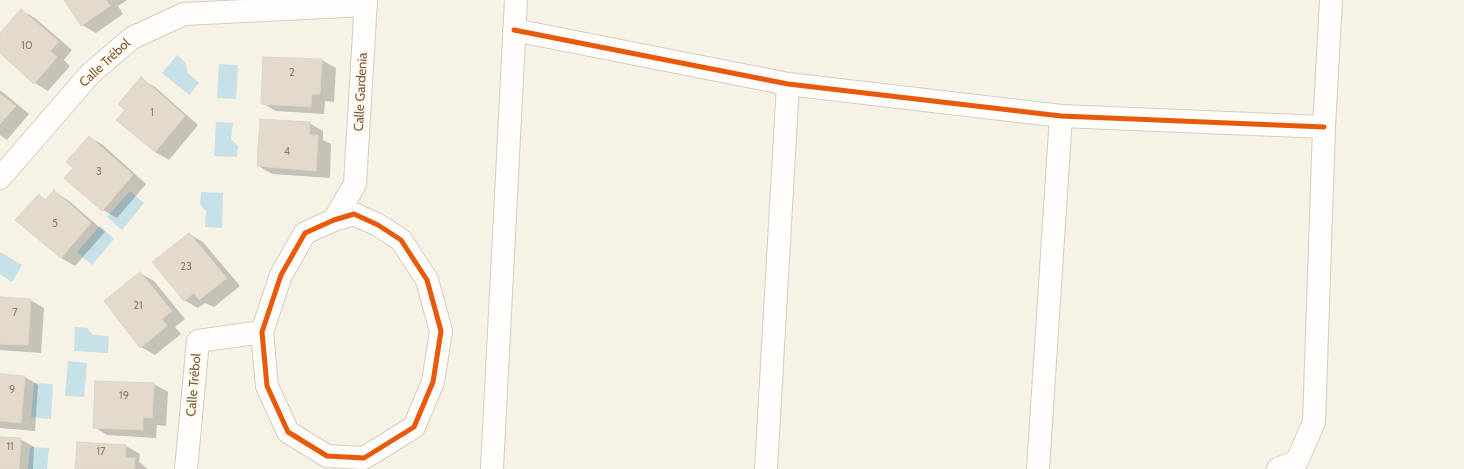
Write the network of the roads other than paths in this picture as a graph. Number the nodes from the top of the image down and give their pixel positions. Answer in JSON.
{"nodes":[{"id":1,"x":516,"y":0,"type":"edge"},
{"id":2,"x":1331,"y":0,"type":"edge"},
{"id":3,"x":366,"y":2,"type":"edge"},
{"id":4,"x":514,"y":30,"type":"junction"},
{"id":5,"x":788,"y":84,"type":"junction"},
{"id":6,"x":1061,"y":116,"type":"junction"},
{"id":7,"x":1324,"y":127,"type":"junction"},
{"id":8,"x":0,"y":178,"type":"edge"},
{"id":9,"x":355,"y":184,"type":"junction"},
{"id":10,"x":334,"y":220,"type":"junction"},
{"id":11,"x":378,"y":225,"type":"junction"},
{"id":12,"x":262,"y":332,"type":"junction"},
{"id":13,"x":186,"y":469,"type":"edge"},
{"id":14,"x":492,"y":469,"type":"edge"},
{"id":15,"x":766,"y":469,"type":"edge"},
{"id":16,"x":1038,"y":469,"type":"edge"},
{"id":17,"x":1278,"y":469,"type":"edge"}],
"edges":[{"from":1,"to":4,"type":"street"},
{"from":2,"to":7,"type":"street"},
{"from":3,"to":8,"type":"street","name":"Calle Trébol"},
{"from":3,"to":9,"type":"street","name":"Calle Gardenia"},
{"from":4,"to":5,"type":"street"},
{"from":4,"to":14,"type":"street"},
{"from":5,"to":6,"type":"street"},
{"from":5,"to":15,"type":"street"},
{"from":6,"to":7,"type":"street"},
{"from":6,"to":16,"type":"street"},
{"from":7,"to":17,"type":"street"},
{"from":9,"to":10,"type":"street","name":"Calle Gardenia"},
{"from":9,"to":11,"type":"street"},
{"from":10,"to":11,"type":"street"},
{"from":10,"to":12,"type":"street"},
{"from":11,"to":12,"type":"street"},
{"from":12,"to":13,"type":"street","name":"Calle Trébol"}]}
